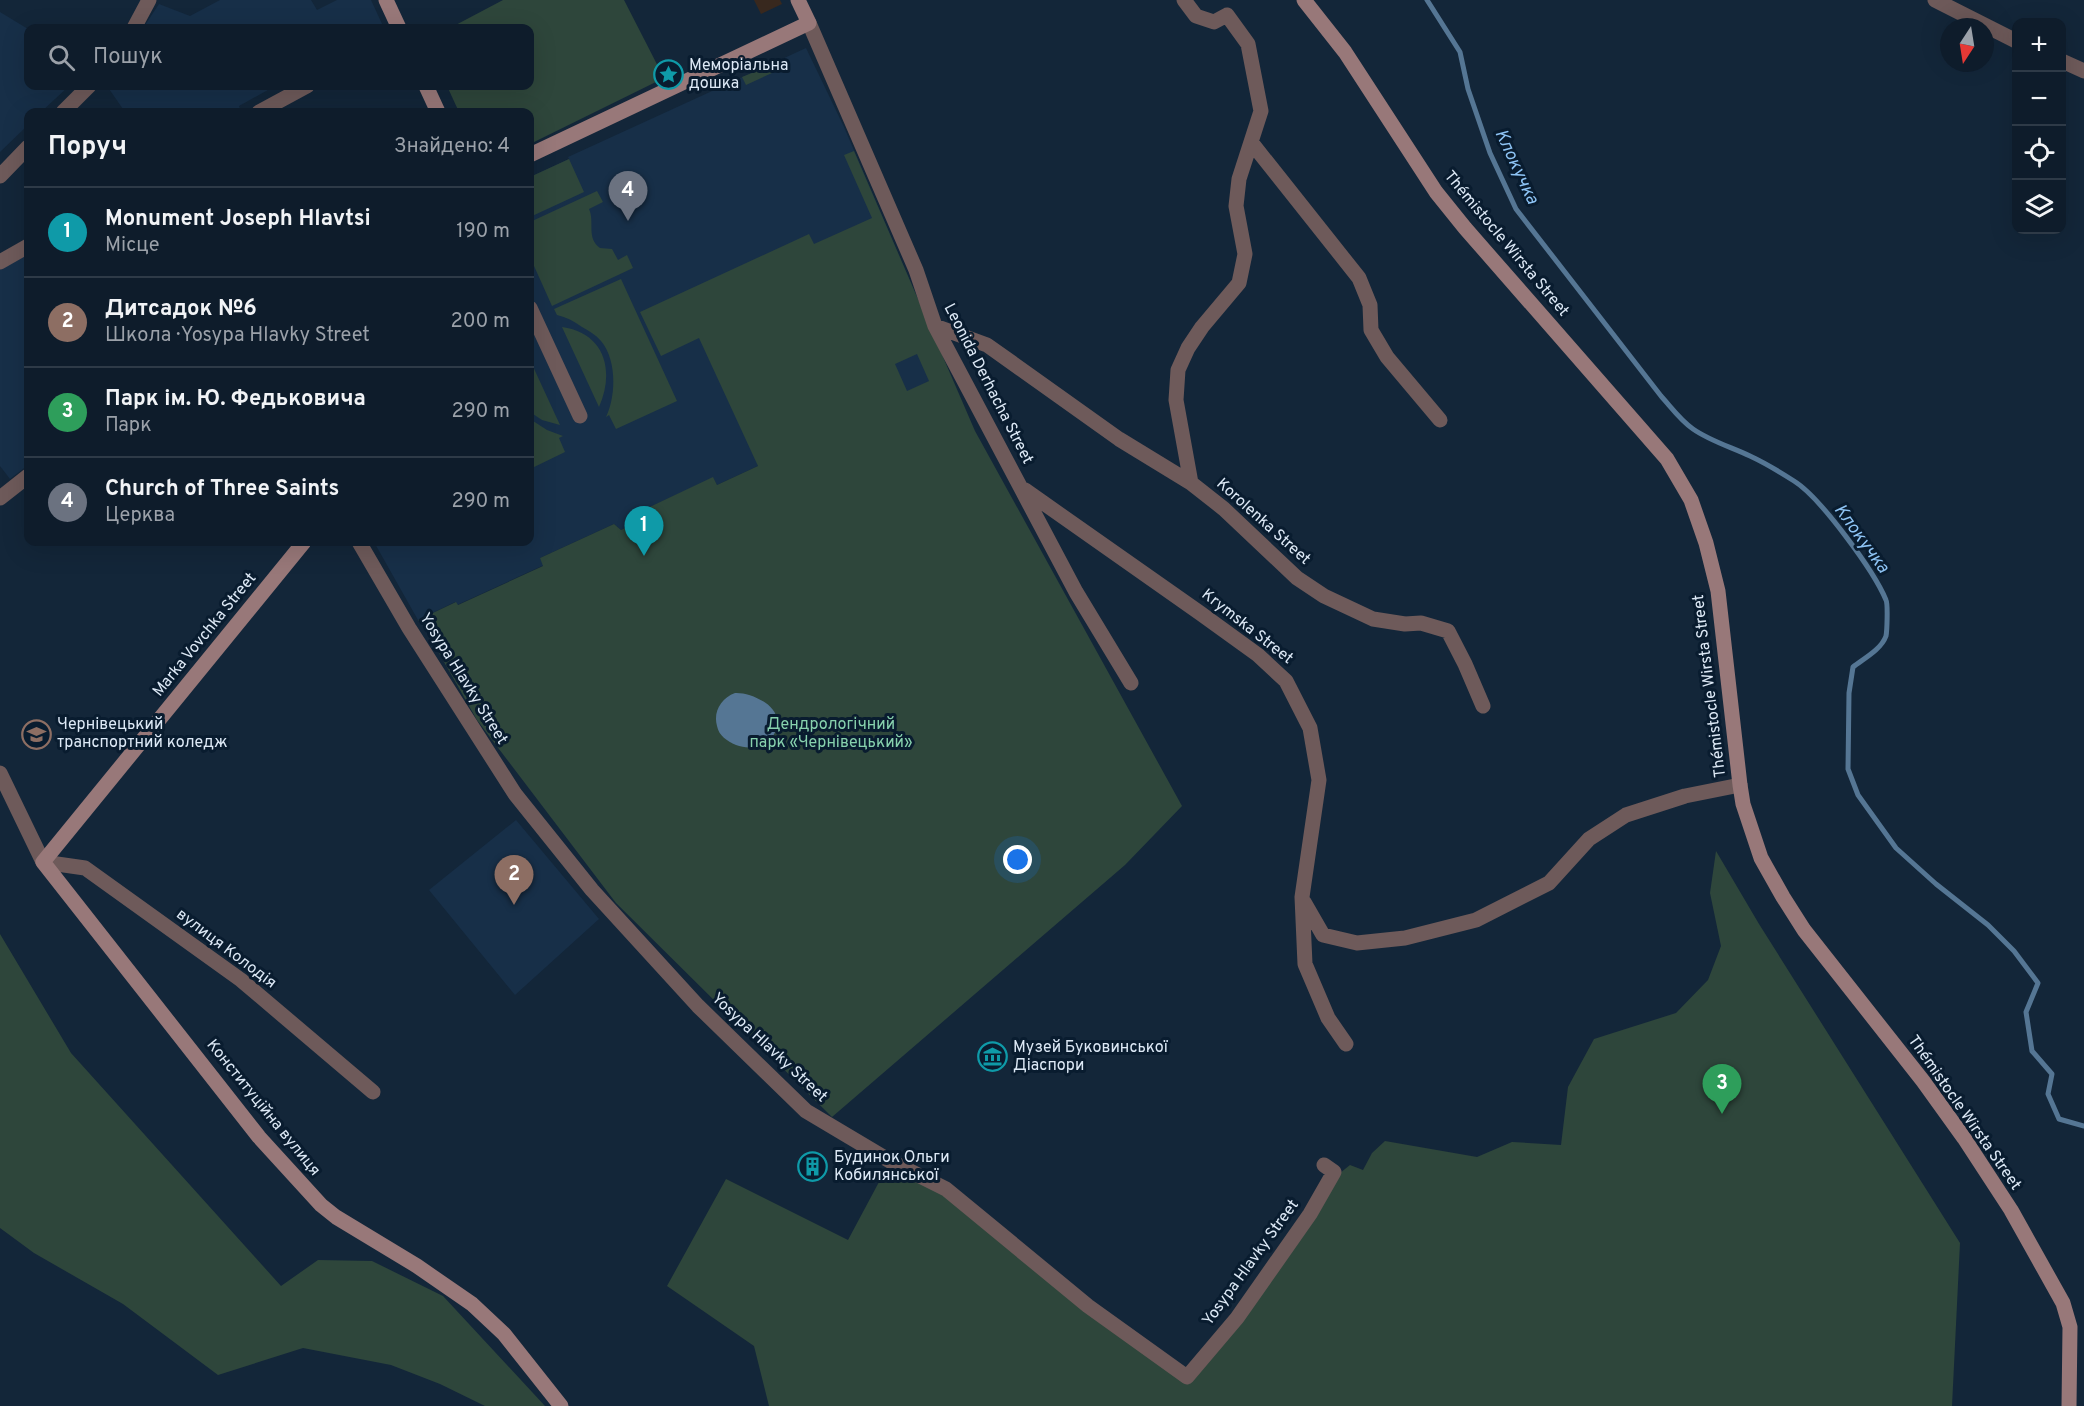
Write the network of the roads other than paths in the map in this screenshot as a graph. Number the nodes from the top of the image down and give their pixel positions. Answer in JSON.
{"nodes":[{"id":1,"x":149,"y":0,"type":"edge"},
{"id":2,"x":386,"y":0,"type":"edge"},
{"id":3,"x":798,"y":0,"type":"edge"},
{"id":4,"x":1184,"y":0,"type":"edge"},
{"id":5,"x":1304,"y":0,"type":"edge"},
{"id":6,"x":1935,"y":0,"type":"edge"},
{"id":7,"x":1228,"y":8,"type":"edge"},
{"id":8,"x":809,"y":23,"type":"junction"},
{"id":9,"x":136,"y":24,"type":"edge"},
{"id":10,"x":397,"y":24,"type":"edge"},
{"id":11,"x":2012,"y":39,"type":"edge"},
{"id":12,"x":2066,"y":64,"type":"edge"},
{"id":13,"x":2084,"y":71,"type":"edge"},
{"id":14,"x":85,"y":90,"type":"edge"},
{"id":15,"x":300,"y":90,"type":"edge"},
{"id":16,"x":428,"y":90,"type":"edge"},
{"id":17,"x":67,"y":108,"type":"edge"},
{"id":18,"x":266,"y":108,"type":"edge"},
{"id":19,"x":436,"y":108,"type":"edge"},
{"id":20,"x":1251,"y":142,"type":"junction"},
{"id":21,"x":24,"y":151,"type":"edge"},
{"id":22,"x":534,"y":153,"type":"edge"},
{"id":23,"x":0,"y":176,"type":"edge"},
{"id":24,"x":24,"y":248,"type":"edge"},
{"id":25,"x":0,"y":262,"type":"edge"},
{"id":26,"x":534,"y":317,"type":"edge"},
{"id":27,"x":935,"y":326,"type":"junction"},
{"id":28,"x":580,"y":416,"type":"dead end"},
{"id":29,"x":1440,"y":420,"type":"dead end"},
{"id":30,"x":24,"y":479,"type":"edge"},
{"id":31,"x":1191,"y":483,"type":"junction"},
{"id":32,"x":1021,"y":487,"type":"junction"},
{"id":33,"x":0,"y":498,"type":"edge"},
{"id":34,"x":301,"y":546,"type":"edge"},
{"id":35,"x":361,"y":546,"type":"edge"},
{"id":36,"x":1131,"y":683,"type":"dead end"},
{"id":37,"x":1483,"y":706,"type":"dead end"},
{"id":38,"x":0,"y":773,"type":"edge"},
{"id":39,"x":1740,"y":784,"type":"junction"},
{"id":40,"x":43,"y":862,"type":"junction"},
{"id":41,"x":1302,"y":897,"type":"junction"},
{"id":42,"x":1346,"y":1044,"type":"dead end"},
{"id":43,"x":373,"y":1092,"type":"dead end"},
{"id":44,"x":1324,"y":1165,"type":"dead end"},
{"id":45,"x":561,"y":1406,"type":"edge"},
{"id":46,"x":2068,"y":1406,"type":"edge"}],
"edges":[{"from":1,"to":9,"type":"street"},
{"from":2,"to":10,"type":"street"},
{"from":3,"to":8,"type":"street"},
{"from":4,"to":7,"type":"street"},
{"from":5,"to":39,"type":"street","name":"Thémistocle Wirsta Street"},
{"from":6,"to":11,"type":"street"},
{"from":7,"to":20,"type":"street"},
{"from":8,"to":22,"type":"street"},
{"from":8,"to":27,"type":"street","name":"Leonida Derhacha Street"},
{"from":12,"to":13,"type":"street"},
{"from":14,"to":17,"type":"street"},
{"from":15,"to":18,"type":"street"},
{"from":16,"to":19,"type":"street"},
{"from":20,"to":29,"type":"street"},
{"from":20,"to":31,"type":"street"},
{"from":21,"to":23,"type":"street"},
{"from":24,"to":25,"type":"street"},
{"from":26,"to":28,"type":"street"},
{"from":27,"to":31,"type":"street","name":"Korolenka Street"},
{"from":27,"to":32,"type":"street","name":"Leonida Derhacha Street"},
{"from":30,"to":33,"type":"street"},
{"from":31,"to":37,"type":"street","name":"Korolenka Street"},
{"from":32,"to":36,"type":"street","name":"Leonida Derhacha Street"},
{"from":32,"to":41,"type":"street","name":"Krymska Street"},
{"from":34,"to":40,"type":"street","name":"Marka Vovchka Street"},
{"from":35,"to":44,"type":"street","name":"Yosypa Hlavky Street"},
{"from":38,"to":40,"type":"street","name":"Конституційна вулиця"},
{"from":39,"to":41,"type":"street"},
{"from":39,"to":46,"type":"street","name":"Thémistocle Wirsta Street"},
{"from":40,"to":43,"type":"street","name":"вулиця Колодія"},
{"from":40,"to":45,"type":"street","name":"Конституційна вулиця"},
{"from":41,"to":42,"type":"street","name":"Krymska Street"}]}
